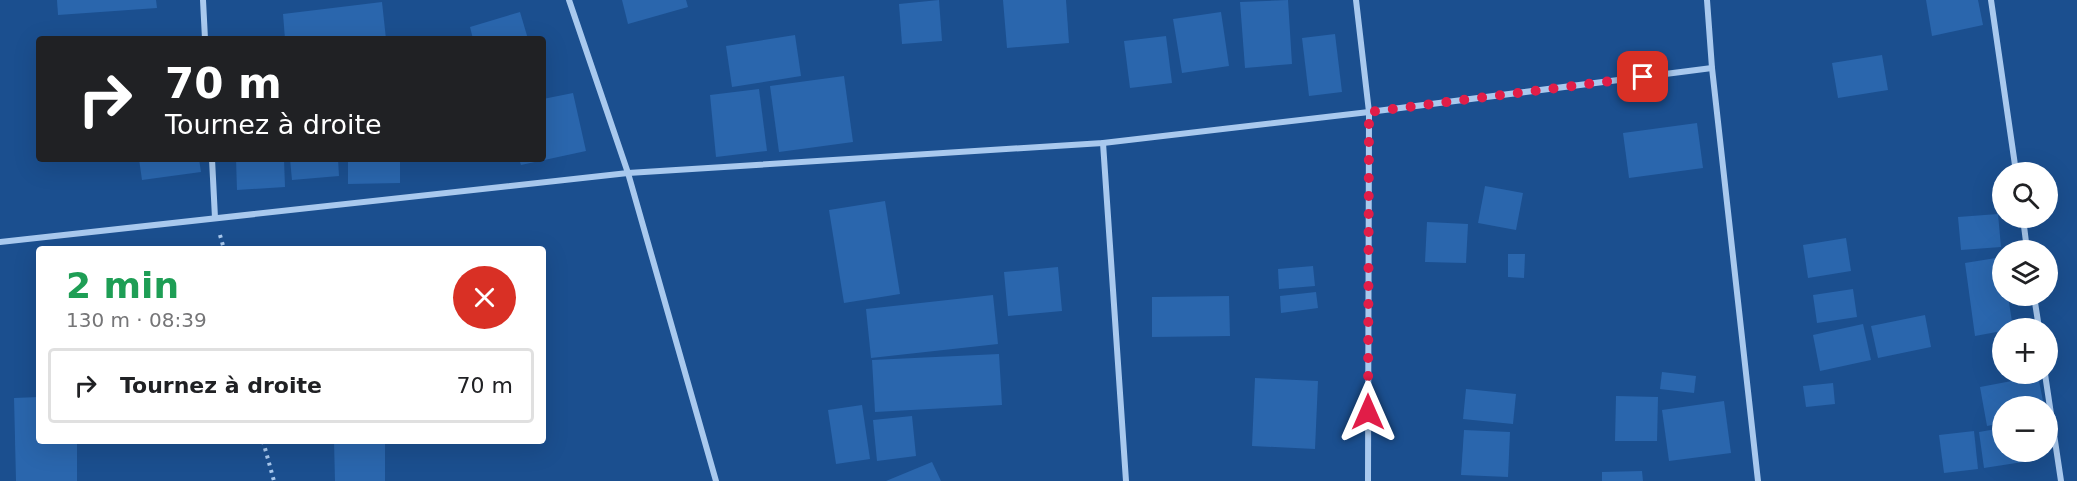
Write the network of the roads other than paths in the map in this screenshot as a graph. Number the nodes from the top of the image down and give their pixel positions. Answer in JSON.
{"nodes":[{"id":1,"x":203,"y":0,"type":"edge"},
{"id":2,"x":569,"y":0,"type":"edge"},
{"id":3,"x":1356,"y":0,"type":"edge"},
{"id":4,"x":1707,"y":0,"type":"edge"},
{"id":5,"x":1991,"y":0,"type":"edge"},
{"id":6,"x":205,"y":36,"type":"edge"},
{"id":7,"x":1712,"y":68,"type":"junction"},
{"id":8,"x":1369,"y":112,"type":"junction"},
{"id":9,"x":1103,"y":143,"type":"junction"},
{"id":10,"x":212,"y":162,"type":"edge"},
{"id":11,"x":2015,"y":162,"type":"edge"},
{"id":12,"x":628,"y":173,"type":"junction"},
{"id":13,"x":215,"y":218,"type":"junction"},
{"id":14,"x":0,"y":242,"type":"edge"},
{"id":15,"x":2046,"y":384,"type":"edge"},
{"id":16,"x":716,"y":481,"type":"edge"},
{"id":17,"x":1126,"y":481,"type":"edge"},
{"id":18,"x":1368,"y":481,"type":"edge"},
{"id":19,"x":1758,"y":481,"type":"edge"},
{"id":20,"x":2061,"y":481,"type":"edge"}],
"edges":[{"from":1,"to":6,"type":"street"},
{"from":2,"to":12,"type":"street"},
{"from":3,"to":8,"type":"street"},
{"from":4,"to":7,"type":"street"},
{"from":5,"to":11,"type":"street"},
{"from":7,"to":8,"type":"street"},
{"from":7,"to":19,"type":"street"},
{"from":8,"to":9,"type":"street"},
{"from":8,"to":18,"type":"street"},
{"from":9,"to":12,"type":"street"},
{"from":9,"to":17,"type":"street"},
{"from":10,"to":13,"type":"street"},
{"from":12,"to":13,"type":"street"},
{"from":12,"to":16,"type":"street"},
{"from":13,"to":14,"type":"street"},
{"from":15,"to":20,"type":"street"}]}
